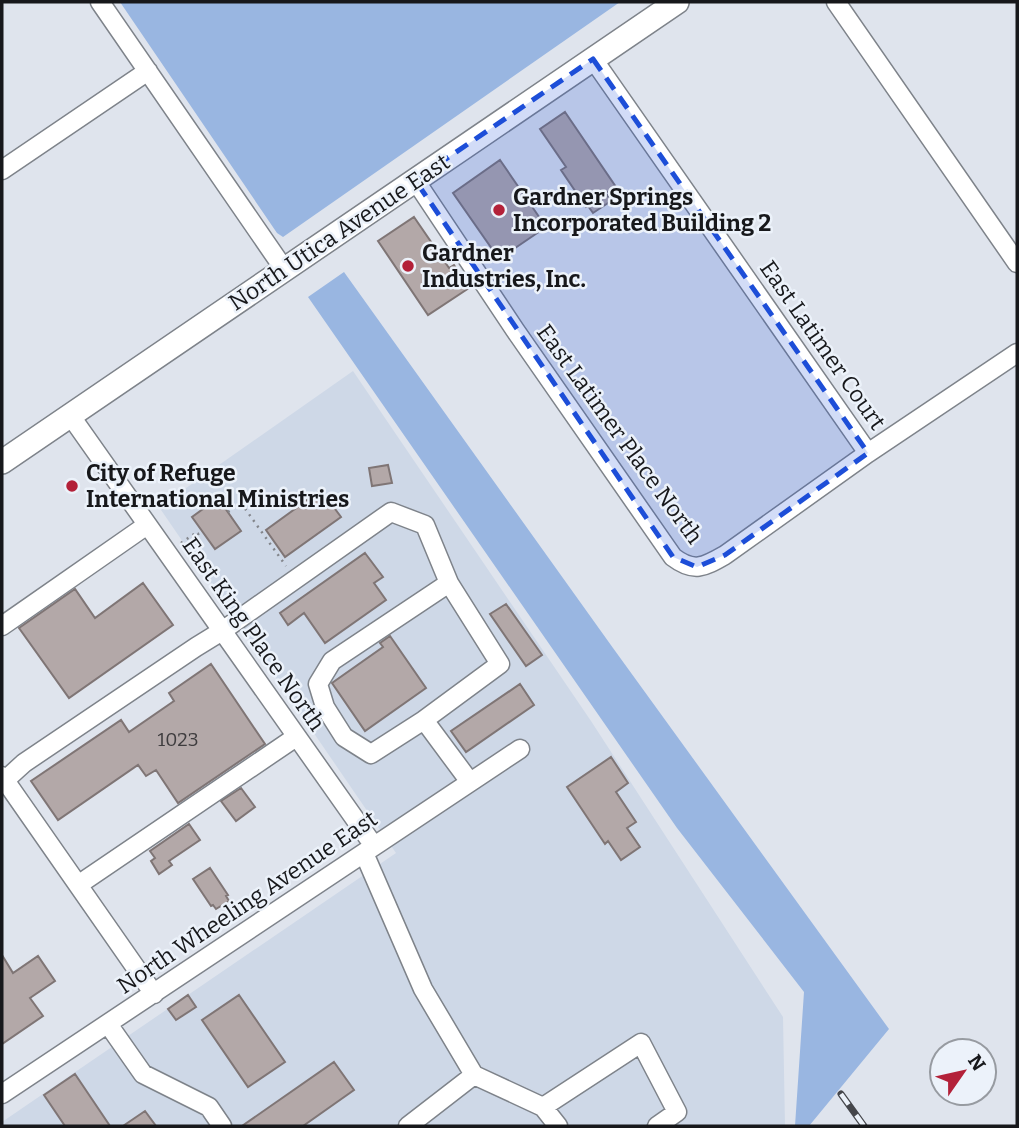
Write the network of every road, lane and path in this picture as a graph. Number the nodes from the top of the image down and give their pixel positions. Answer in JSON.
{"nodes":[{"id":1,"x":100,"y":2,"type":"edge"},
{"id":2,"x":677,"y":2,"type":"edge"},
{"id":3,"x":835,"y":2,"type":"edge"},
{"id":4,"x":593,"y":59,"type":"junction"},
{"id":5,"x":148,"y":71,"type":"junction"},
{"id":6,"x":2,"y":170,"type":"edge"},
{"id":7,"x":415,"y":180,"type":"junction"},
{"id":8,"x":1017,"y":262,"type":"edge"},
{"id":9,"x":284,"y":270,"type":"junction"},
{"id":10,"x":1017,"y":353,"type":"edge"},
{"id":11,"x":70,"y":415,"type":"junction"},
{"id":12,"x":868,"y":453,"type":"junction"},
{"id":13,"x":2,"y":462,"type":"edge"},
{"id":14,"x":265,"y":487,"type":"dead end"},
{"id":15,"x":234,"y":508,"type":"dead end"},
{"id":16,"x":228,"y":512,"type":"dead end"},
{"id":17,"x":147,"y":525,"type":"junction"},
{"id":18,"x":202,"y":531,"type":"dead end"},
{"id":19,"x":177,"y":545,"type":"dead end"},
{"id":20,"x":295,"y":579,"type":"junction"},
{"id":21,"x":449,"y":583,"type":"junction"},
{"id":22,"x":2,"y":626,"type":"edge"},
{"id":23,"x":222,"y":631,"type":"junction"},
{"id":24,"x":424,"y":720,"type":"junction"},
{"id":25,"x":296,"y":737,"type":"junction"},
{"id":26,"x":520,"y":749,"type":"dead end"},
{"id":27,"x":3,"y":780,"type":"edge"},
{"id":28,"x":470,"y":782,"type":"junction"},
{"id":29,"x":369,"y":849,"type":"junction"},
{"id":30,"x":78,"y":886,"type":"junction"},
{"id":31,"x":154,"y":994,"type":"junction"},
{"id":32,"x":108,"y":1024,"type":"junction"},
{"id":33,"x":474,"y":1075,"type":"junction"},
{"id":34,"x":2,"y":1094,"type":"edge"},
{"id":35,"x":543,"y":1107,"type":"junction"},
{"id":36,"x":222,"y":1126,"type":"edge"},
{"id":37,"x":408,"y":1126,"type":"edge"},
{"id":38,"x":558,"y":1126,"type":"edge"},
{"id":39,"x":657,"y":1126,"type":"edge"}],
"edges":[{"from":1,"to":5,"type":"street"},
{"from":2,"to":4,"type":"main road","name":"North Utica Avenue East"},
{"from":3,"to":8,"type":"street"},
{"from":4,"to":7,"type":"main road","name":"North Utica Avenue East"},
{"from":4,"to":12,"type":"street","name":"East Latimer Court"},
{"from":5,"to":6,"type":"street"},
{"from":5,"to":9,"type":"street"},
{"from":7,"to":9,"type":"main road","name":"North Utica Avenue East"},
{"from":7,"to":12,"type":"street","name":"East Latimer Place North"},
{"from":9,"to":11,"type":"main road","name":"North Utica Avenue East"},
{"from":10,"to":12,"type":"street"},
{"from":11,"to":13,"type":"main road","name":"North Utica Avenue East"},
{"from":11,"to":17,"type":"street","name":"East King Place North"},
{"from":14,"to":20,"type":"path"},
{"from":15,"to":16,"type":"path"},
{"from":17,"to":22,"type":"street"},
{"from":17,"to":23,"type":"street","name":"East King Place North"},
{"from":18,"to":19,"type":"path"},
{"from":20,"to":21,"type":"street"},
{"from":20,"to":23,"type":"street"},
{"from":21,"to":24,"type":"street"},
{"from":21,"to":24,"type":"street"},
{"from":23,"to":25,"type":"street","name":"East King Place North"},
{"from":23,"to":27,"type":"street"},
{"from":24,"to":28,"type":"street"},
{"from":25,"to":29,"type":"street","name":"East King Place North"},
{"from":25,"to":30,"type":"street"},
{"from":26,"to":28,"type":"street","name":"North Wheeling Avenue East"},
{"from":27,"to":30,"type":"street"},
{"from":28,"to":29,"type":"street","name":"North Wheeling Avenue East"},
{"from":29,"to":31,"type":"street","name":"North Wheeling Avenue East"},
{"from":29,"to":33,"type":"street","name":"East King Place North"},
{"from":30,"to":31,"type":"street"},
{"from":31,"to":32,"type":"street","name":"North Wheeling Avenue East"},
{"from":32,"to":34,"type":"street","name":"North Wheeling Avenue East"},
{"from":32,"to":36,"type":"street"},
{"from":33,"to":35,"type":"street"},
{"from":33,"to":37,"type":"street"},
{"from":35,"to":38,"type":"street"},
{"from":35,"to":39,"type":"street"}]}
